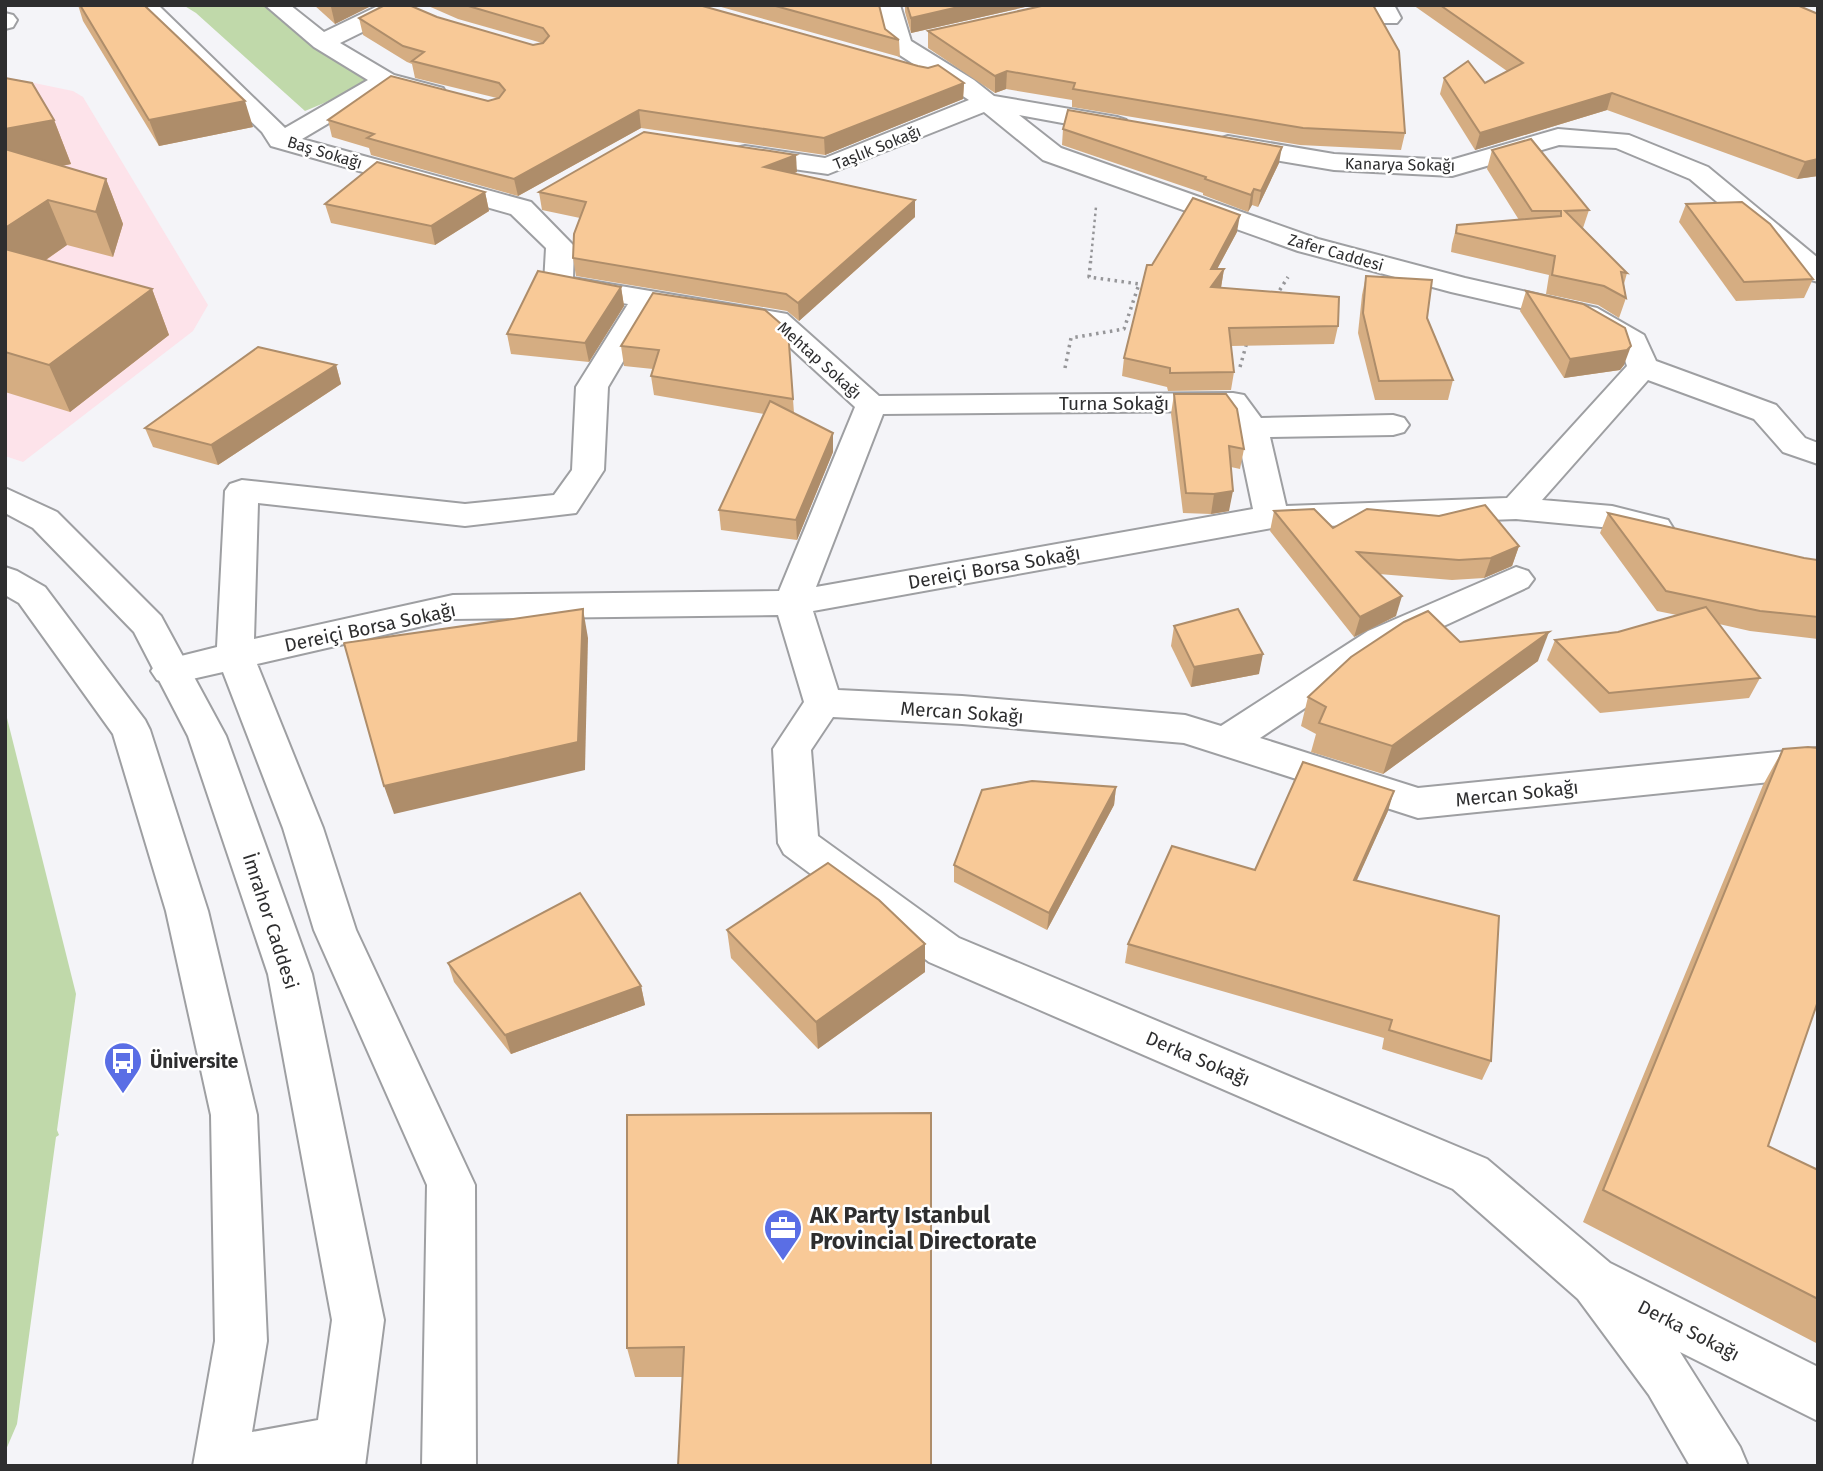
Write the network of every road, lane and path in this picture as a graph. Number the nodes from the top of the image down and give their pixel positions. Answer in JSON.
{"nodes":[{"id":1,"x":141,"y":5,"type":"edge"},
{"id":2,"x":276,"y":5,"type":"edge"},
{"id":3,"x":399,"y":5,"type":"edge"},
{"id":4,"x":888,"y":5,"type":"edge"},
{"id":5,"x":424,"y":16,"type":"edge"},
{"id":6,"x":322,"y":42,"type":"junction"},
{"id":7,"x":385,"y":80,"type":"junction"},
{"id":8,"x":976,"y":94,"type":"junction"},
{"id":9,"x":452,"y":97,"type":"edge"},
{"id":10,"x":1147,"y":130,"type":"edge"},
{"id":11,"x":1200,"y":139,"type":"edge"},
{"id":12,"x":280,"y":141,"type":"junction"},
{"id":13,"x":722,"y":150,"type":"edge"},
{"id":14,"x":1100,"y":171,"type":"junction"},
{"id":15,"x":533,"y":201,"type":"joint"},
{"id":16,"x":1308,"y":245,"type":"junction"},
{"id":17,"x":1816,"y":279,"type":"edge"},
{"id":18,"x":646,"y":298,"type":"junction"},
{"id":19,"x":1273,"y":301,"type":"edge"},
{"id":20,"x":1252,"y":334,"type":"edge"},
{"id":21,"x":1643,"y":367,"type":"junction"},
{"id":22,"x":1233,"y":402,"type":"junction"},
{"id":23,"x":1058,"y":403,"type":"junction"},
{"id":24,"x":871,"y":405,"type":"junction"},
{"id":25,"x":1393,"y":425,"type":"dead end"},
{"id":26,"x":1252,"y":428,"type":"junction"},
{"id":27,"x":1806,"y":449,"type":"edge"},
{"id":28,"x":5,"y":499,"type":"edge"},
{"id":29,"x":1516,"y":508,"type":"junction"},
{"id":30,"x":1272,"y":517,"type":"junction"},
{"id":31,"x":1690,"y":536,"type":"edge"},
{"id":32,"x":5,"y":579,"type":"edge"},
{"id":33,"x":1516,"y":579,"type":"dead end"},
{"id":34,"x":792,"y":603,"type":"junction"},
{"id":35,"x":235,"y":656,"type":"junction"},
{"id":36,"x":170,"y":671,"type":"junction"},
{"id":37,"x":823,"y":703,"type":"junction"},
{"id":38,"x":1224,"y":743,"type":"junction"},
{"id":39,"x":1818,"y":762,"type":"edge"},
{"id":40,"x":1592,"y":1280,"type":"junction"},
{"id":41,"x":1818,"y":1395,"type":"edge"},
{"id":42,"x":340,"y":1454,"type":"edge"},
{"id":43,"x":220,"y":1465,"type":"edge"},
{"id":44,"x":449,"y":1466,"type":"edge"},
{"id":45,"x":1721,"y":1466,"type":"edge"}],
"edges":[{"from":1,"to":12,"type":"street"},
{"from":2,"to":6,"type":"street"},
{"from":3,"to":5,"type":"street"},
{"from":3,"to":6,"type":"street"},
{"from":4,"to":8,"type":"street","name":"Zafer Caddesi"},
{"from":6,"to":7,"type":"street"},
{"from":7,"to":9,"type":"street"},
{"from":7,"to":12,"type":"street","name":"Baş Sokağı"},
{"from":8,"to":10,"type":"street"},
{"from":8,"to":13,"type":"street","name":"Taşlık Sokağı"},
{"from":8,"to":14,"type":"street","name":"Zafer Caddesi"},
{"from":11,"to":17,"type":"street","name":"Kanarya Sokağı"},
{"from":12,"to":15,"type":"street","name":"Baş Sokağı"},
{"from":14,"to":16,"type":"street","name":"Zafer Caddesi"},
{"from":14,"to":23,"type":"path"},
{"from":15,"to":18,"type":"street","name":"Mehtap Sokağı"},
{"from":16,"to":19,"type":"path"},
{"from":16,"to":21,"type":"street","name":"Zafer Caddesi"},
{"from":18,"to":24,"type":"street","name":"Mehtap Sokağı"},
{"from":18,"to":35,"type":"street"},
{"from":20,"to":22,"type":"path"},
{"from":21,"to":27,"type":"street"},
{"from":21,"to":29,"type":"street"},
{"from":22,"to":23,"type":"street","name":"Turna Sokağı"},
{"from":22,"to":26,"type":"street"},
{"from":23,"to":24,"type":"street","name":"Turna Sokağı"},
{"from":24,"to":34,"type":"street","name":"Mehtap Sokağı"},
{"from":25,"to":26,"type":"street"},
{"from":26,"to":30,"type":"street"},
{"from":28,"to":36,"type":"street","name":"İmrahor Caddesi"},
{"from":29,"to":30,"type":"street","name":"Dereiçi Borsa Sokağı"},
{"from":29,"to":31,"type":"street","name":"Dereiçi Borsa Sokağı"},
{"from":30,"to":34,"type":"street","name":"Dereiçi Borsa Sokağı"},
{"from":32,"to":43,"type":"street"},
{"from":33,"to":38,"type":"street"},
{"from":34,"to":35,"type":"street","name":"Dereiçi Borsa Sokağı"},
{"from":34,"to":37,"type":"street"},
{"from":35,"to":36,"type":"street","name":"Dereiçi Borsa Sokağı"},
{"from":35,"to":44,"type":"street"},
{"from":36,"to":42,"type":"street","name":"İmrahor Caddesi"},
{"from":37,"to":38,"type":"street","name":"Mercan Sokağı"},
{"from":37,"to":40,"type":"street","name":"Derka Sokağı"},
{"from":38,"to":39,"type":"street","name":"Mercan Sokağı"},
{"from":40,"to":41,"type":"street","name":"Derka Sokağı"},
{"from":40,"to":45,"type":"street"},
{"from":42,"to":43,"type":"street"}]}
